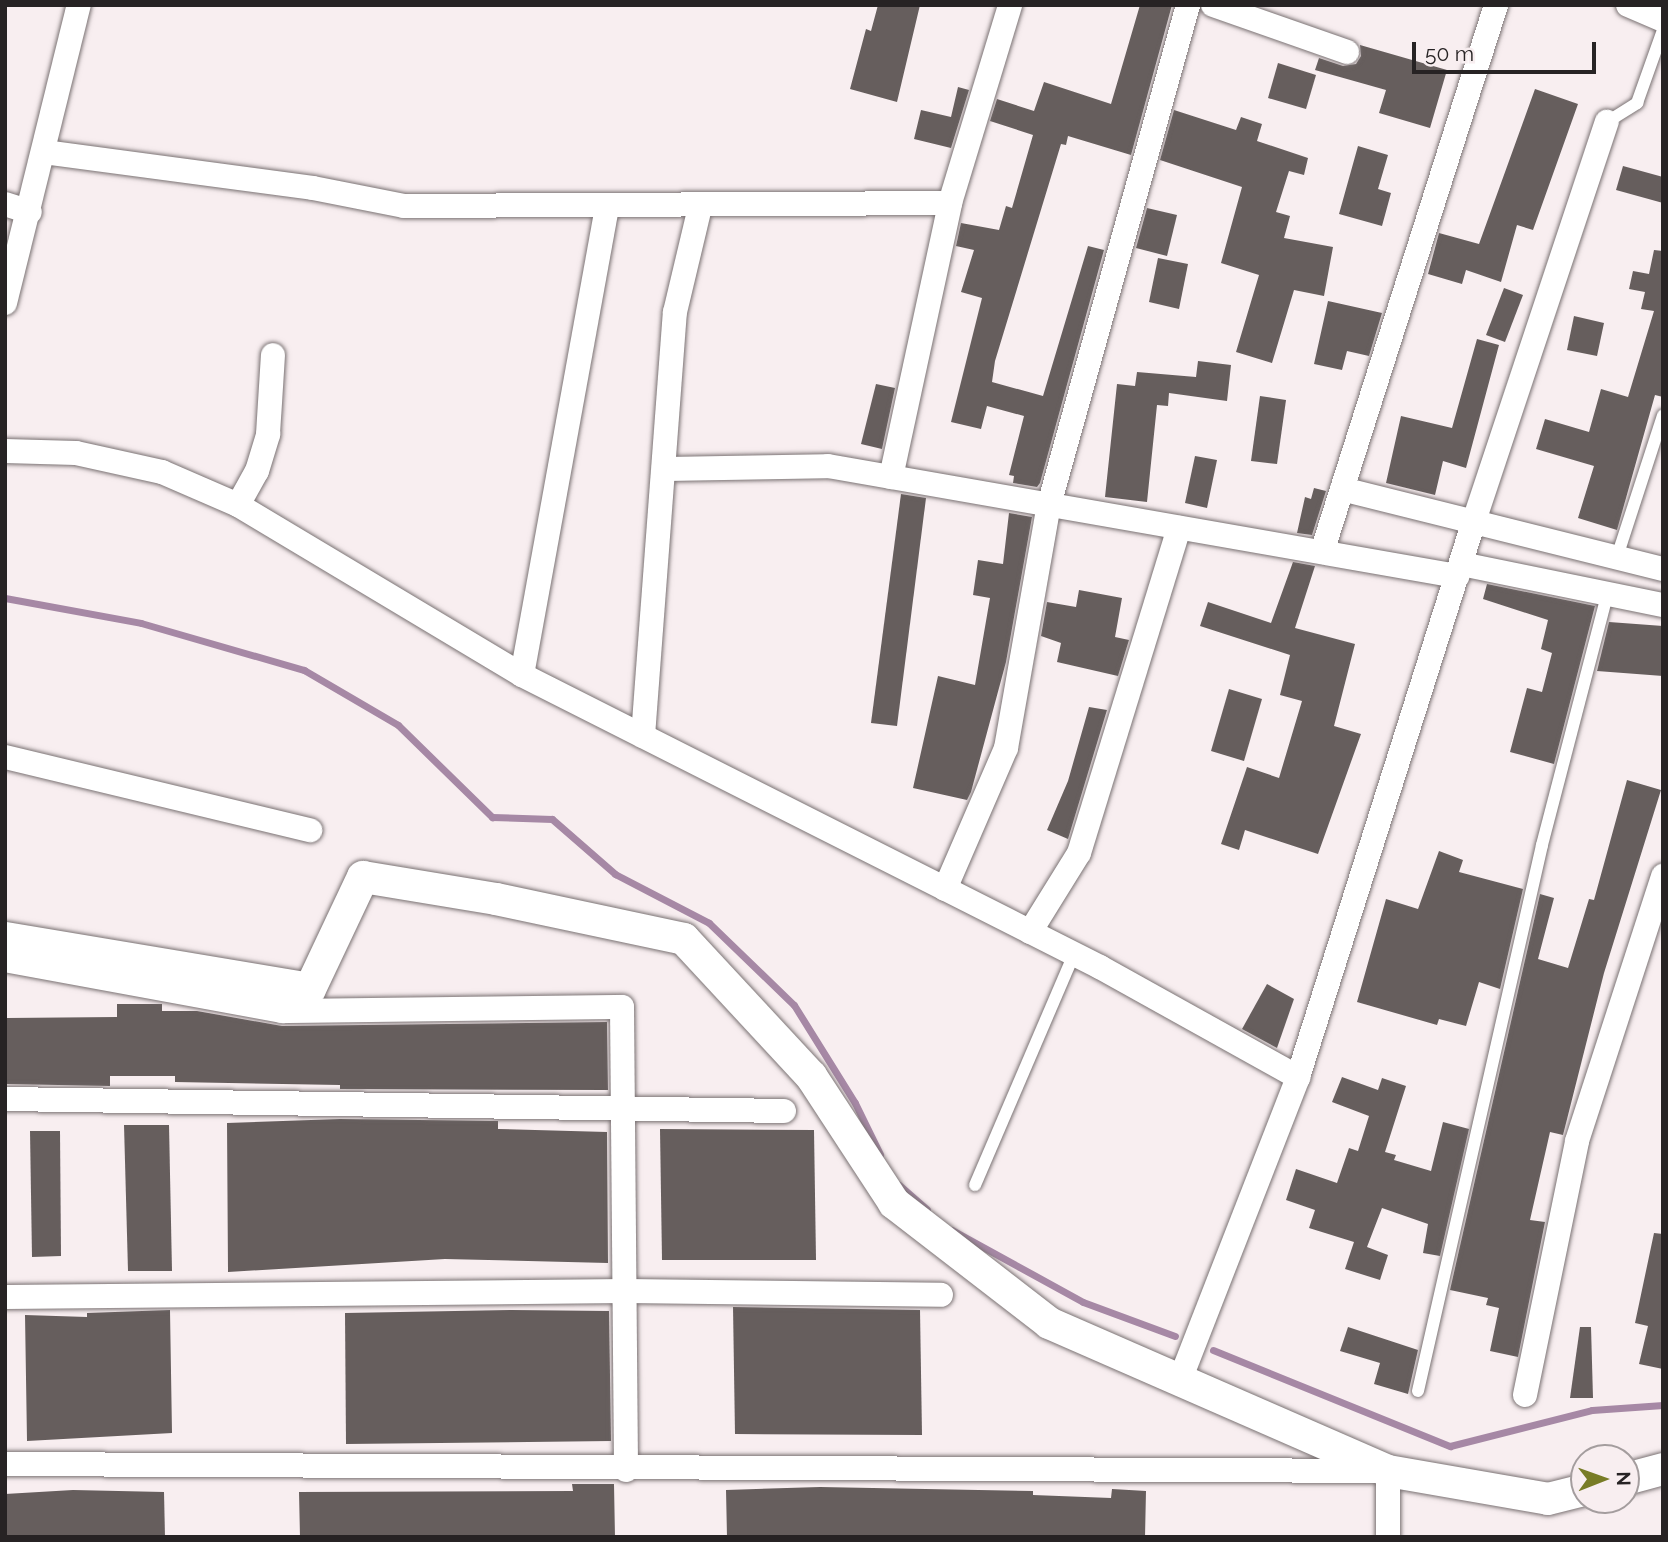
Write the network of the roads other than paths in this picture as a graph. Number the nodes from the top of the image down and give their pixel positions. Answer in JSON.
{"nodes":[{"id":1,"x":79,"y":5,"type":"edge"},
{"id":2,"x":1010,"y":5,"type":"edge"},
{"id":3,"x":1188,"y":5,"type":"edge"},
{"id":4,"x":1213,"y":5,"type":"edge"},
{"id":5,"x":1496,"y":5,"type":"edge"},
{"id":6,"x":1628,"y":5,"type":"edge"},
{"id":7,"x":1663,"y":20,"type":"edge"},
{"id":8,"x":1663,"y":30,"type":"edge"},
{"id":9,"x":1347,"y":52,"type":"dead end"},
{"id":10,"x":1607,"y":122,"type":"joint"},
{"id":11,"x":44,"y":152,"type":"junction"},
{"id":12,"x":950,"y":203,"type":"junction"},
{"id":13,"x":5,"y":204,"type":"edge"},
{"id":14,"x":607,"y":207,"type":"junction"},
{"id":15,"x":700,"y":207,"type":"junction"},
{"id":16,"x":30,"y":212,"type":"junction"},
{"id":17,"x":5,"y":303,"type":"edge"},
{"id":18,"x":273,"y":355,"type":"dead end"},
{"id":19,"x":1663,"y":415,"type":"edge"},
{"id":20,"x":5,"y":451,"type":"edge"},
{"id":21,"x":664,"y":469,"type":"junction"},
{"id":22,"x":891,"y":477,"type":"junction"},
{"id":23,"x":1342,"y":489,"type":"junction"},
{"id":24,"x":238,"y":505,"type":"junction"},
{"id":25,"x":1049,"y":505,"type":"junction"},
{"id":26,"x":1473,"y":524,"type":"junction"},
{"id":27,"x":1180,"y":528,"type":"junction"},
{"id":28,"x":1322,"y":552,"type":"junction"},
{"id":29,"x":1616,"y":560,"type":"junction"},
{"id":30,"x":1663,"y":569,"type":"edge"},
{"id":31,"x":1459,"y":570,"type":"junction"},
{"id":32,"x":1608,"y":592,"type":"junction"},
{"id":33,"x":1663,"y":605,"type":"edge"},
{"id":34,"x":522,"y":675,"type":"junction"},
{"id":35,"x":643,"y":736,"type":"junction"},
{"id":36,"x":5,"y":757,"type":"edge"},
{"id":37,"x":310,"y":830,"type":"dead end"},
{"id":38,"x":1663,"y":876,"type":"edge"},
{"id":39,"x":945,"y":889,"type":"junction"},
{"id":40,"x":1030,"y":932,"type":"junction"},
{"id":41,"x":5,"y":938,"type":"edge"},
{"id":42,"x":1074,"y":954,"type":"junction"},
{"id":43,"x":5,"y":960,"type":"edge"},
{"id":44,"x":1298,"y":1077,"type":"junction"},
{"id":45,"x":5,"y":1099,"type":"edge"},
{"id":46,"x":625,"y":1111,"type":"junction"},
{"id":47,"x":784,"y":1111,"type":"dead end"},
{"id":48,"x":975,"y":1185,"type":"dead end"},
{"id":49,"x":626,"y":1292,"type":"junction"},
{"id":50,"x":941,"y":1295,"type":"dead end"},
{"id":51,"x":5,"y":1297,"type":"edge"},
{"id":52,"x":1180,"y":1380,"type":"junction"},
{"id":53,"x":1418,"y":1391,"type":"dead end"},
{"id":54,"x":1525,"y":1395,"type":"dead end"},
{"id":55,"x":5,"y":1464,"type":"edge"},
{"id":56,"x":626,"y":1469,"type":"junction"},
{"id":57,"x":1663,"y":1469,"type":"edge"},
{"id":58,"x":1388,"y":1471,"type":"junction"},
{"id":59,"x":1640,"y":1475,"type":"edge"},
{"id":60,"x":1570,"y":1494,"type":"edge"},
{"id":61,"x":1388,"y":1537,"type":"edge"}],
"edges":[{"from":1,"to":11,"type":"street"},
{"from":2,"to":12,"type":"street"},
{"from":3,"to":25,"type":"street"},
{"from":4,"to":9,"type":"street"},
{"from":5,"to":23,"type":"street"},
{"from":6,"to":7,"type":"street"},
{"from":8,"to":10,"type":"lane"},
{"from":10,"to":26,"type":"street"},
{"from":11,"to":14,"type":"street"},
{"from":11,"to":16,"type":"street"},
{"from":12,"to":15,"type":"street"},
{"from":12,"to":22,"type":"street"},
{"from":13,"to":16,"type":"street"},
{"from":14,"to":15,"type":"street"},
{"from":14,"to":34,"type":"street"},
{"from":15,"to":21,"type":"street"},
{"from":16,"to":17,"type":"street"},
{"from":18,"to":24,"type":"street"},
{"from":19,"to":29,"type":"lane"},
{"from":20,"to":24,"type":"street"},
{"from":21,"to":22,"type":"street"},
{"from":21,"to":35,"type":"street"},
{"from":22,"to":25,"type":"street"},
{"from":23,"to":26,"type":"street"},
{"from":23,"to":28,"type":"street"},
{"from":24,"to":34,"type":"street"},
{"from":25,"to":27,"type":"street"},
{"from":25,"to":39,"type":"street"},
{"from":26,"to":29,"type":"street"},
{"from":26,"to":31,"type":"street"},
{"from":27,"to":28,"type":"street"},
{"from":27,"to":40,"type":"street"},
{"from":28,"to":31,"type":"street"},
{"from":29,"to":30,"type":"street"},
{"from":31,"to":32,"type":"street"},
{"from":31,"to":44,"type":"street"},
{"from":32,"to":33,"type":"street"},
{"from":32,"to":53,"type":"lane"},
{"from":34,"to":35,"type":"street"},
{"from":35,"to":39,"type":"street"},
{"from":36,"to":37,"type":"street"},
{"from":38,"to":54,"type":"street"},
{"from":39,"to":40,"type":"street"},
{"from":40,"to":42,"type":"street"},
{"from":41,"to":52,"type":"street"},
{"from":42,"to":44,"type":"street"},
{"from":42,"to":48,"type":"lane"},
{"from":43,"to":46,"type":"street"},
{"from":44,"to":52,"type":"street"},
{"from":45,"to":46,"type":"street"},
{"from":46,"to":47,"type":"street"},
{"from":46,"to":49,"type":"street"},
{"from":49,"to":50,"type":"street"},
{"from":49,"to":51,"type":"street"},
{"from":49,"to":56,"type":"street"},
{"from":52,"to":58,"type":"street"},
{"from":55,"to":56,"type":"street"},
{"from":56,"to":58,"type":"street"},
{"from":57,"to":59,"type":"street"},
{"from":58,"to":60,"type":"street"},
{"from":58,"to":61,"type":"street"}]}
